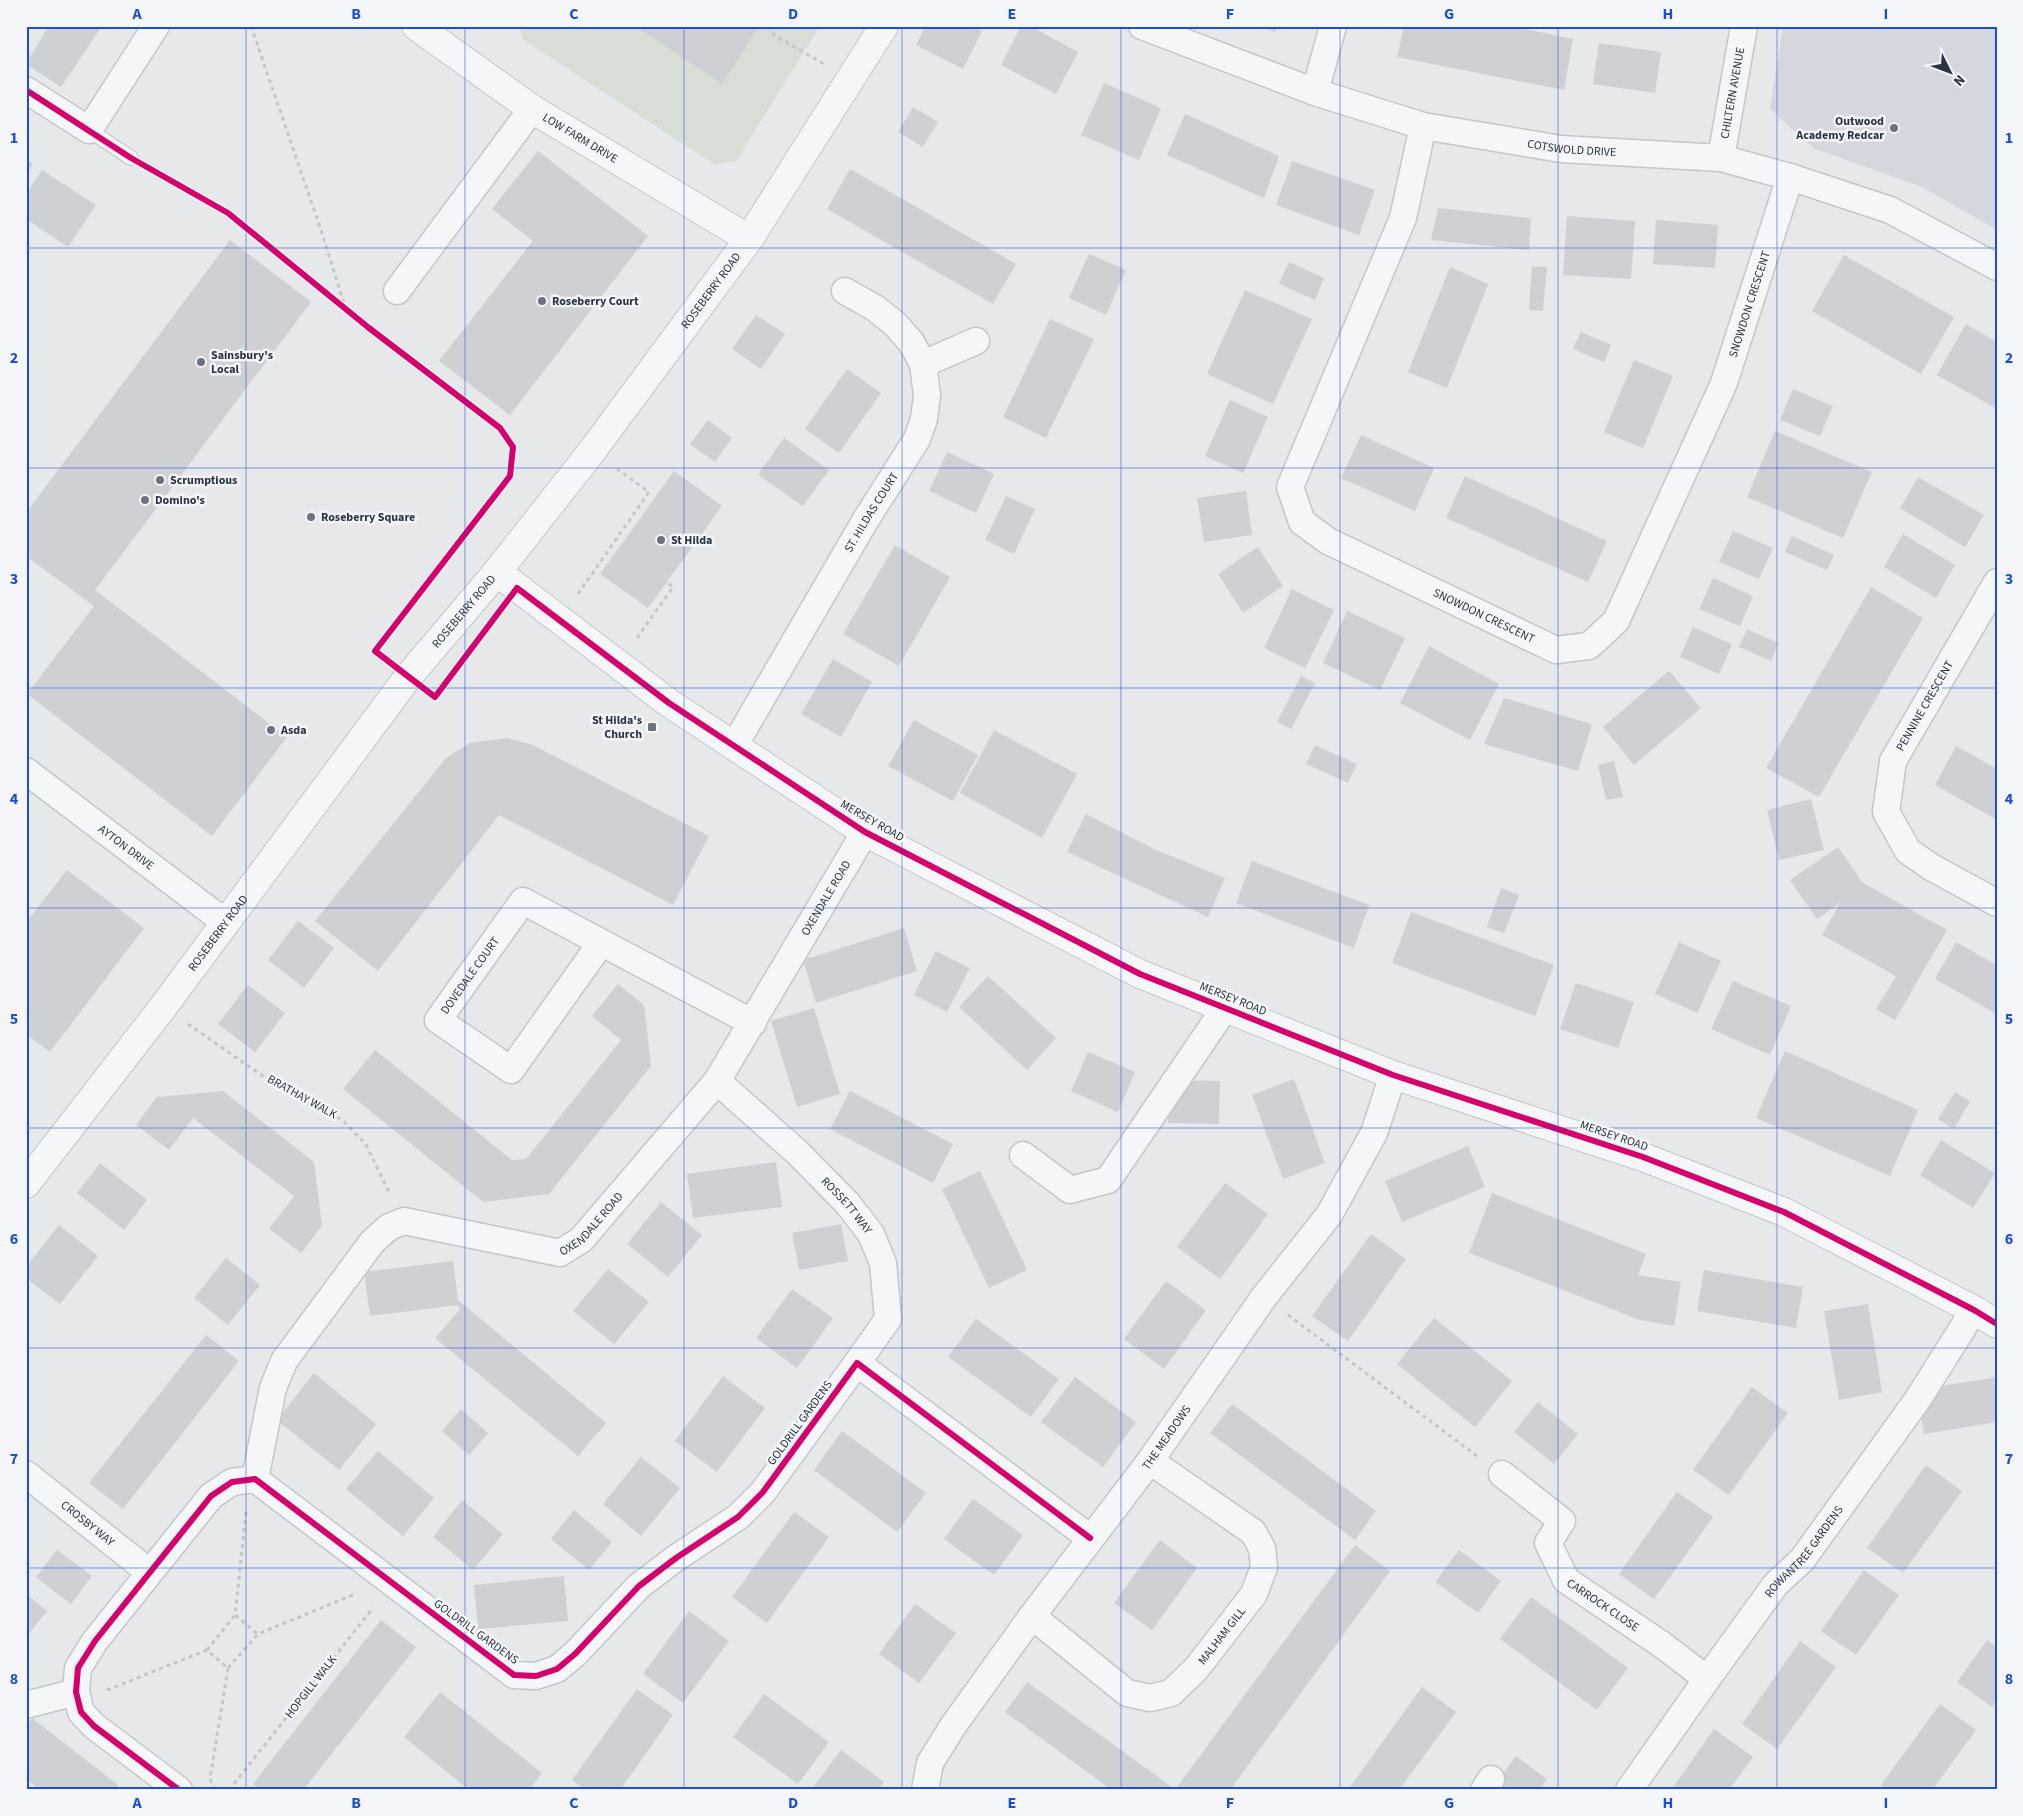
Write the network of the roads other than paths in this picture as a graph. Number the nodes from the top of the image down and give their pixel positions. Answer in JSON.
{"nodes":[{"id":1,"x":156,"y":26,"type":"edge"},
{"id":2,"x":416,"y":26,"type":"edge"},
{"id":3,"x":884,"y":26,"type":"edge"},
{"id":4,"x":1142,"y":26,"type":"edge"},
{"id":5,"x":1333,"y":26,"type":"edge"},
{"id":6,"x":1744,"y":26,"type":"edge"},
{"id":7,"x":26,"y":90,"type":"edge"},
{"id":8,"x":1315,"y":92,"type":"junction"},
{"id":9,"x":532,"y":109,"type":"junction"},
{"id":10,"x":1423,"y":126,"type":"junction"},
{"id":11,"x":89,"y":130,"type":"junction"},
{"id":12,"x":131,"y":158,"type":"dead end"},
{"id":13,"x":1720,"y":158,"type":"junction"},
{"id":14,"x":1790,"y":178,"type":"junction"},
{"id":15,"x":749,"y":239,"type":"junction"},
{"id":16,"x":1997,"y":267,"type":"edge"},
{"id":17,"x":397,"y":291,"type":"dead end"},
{"id":18,"x":845,"y":291,"type":"dead end"},
{"id":19,"x":976,"y":341,"type":"dead end"},
{"id":20,"x":923,"y":364,"type":"junction"},
{"id":21,"x":497,"y":572,"type":"junction"},
{"id":22,"x":1997,"y":582,"type":"edge"},
{"id":23,"x":734,"y":746,"type":"junction"},
{"id":24,"x":26,"y":771,"type":"edge"},
{"id":25,"x":865,"y":832,"type":"junction"},
{"id":26,"x":1997,"y":903,"type":"edge"},
{"id":27,"x":226,"y":923,"type":"junction"},
{"id":28,"x":602,"y":943,"type":"junction"},
{"id":29,"x":1226,"y":1008,"type":"junction"},
{"id":30,"x":753,"y":1023,"type":"junction"},
{"id":31,"x":1393,"y":1075,"type":"junction"},
{"id":32,"x":717,"y":1081,"type":"junction"},
{"id":33,"x":1023,"y":1155,"type":"dead end"},
{"id":34,"x":26,"y":1184,"type":"edge"},
{"id":35,"x":1986,"y":1317,"type":"edge"},
{"id":36,"x":857,"y":1363,"type":"junction"},
{"id":37,"x":1150,"y":1461,"type":"junction"},
{"id":38,"x":26,"y":1474,"type":"edge"},
{"id":39,"x":1502,"y":1474,"type":"road end"},
{"id":40,"x":252,"y":1480,"type":"junction"},
{"id":41,"x":1090,"y":1538,"type":"junction"},
{"id":42,"x":149,"y":1572,"type":"junction"},
{"id":43,"x":1032,"y":1616,"type":"junction"},
{"id":44,"x":1707,"y":1679,"type":"junction"},
{"id":45,"x":77,"y":1697,"type":"junction"},
{"id":46,"x":26,"y":1705,"type":"edge"},
{"id":47,"x":179,"y":1790,"type":"edge"},
{"id":48,"x":925,"y":1790,"type":"edge"},
{"id":49,"x":1629,"y":1790,"type":"edge"}],
"edges":[{"from":1,"to":11,"type":"street"},
{"from":2,"to":9,"type":"street","name":"LOW FARM DRIVE"},
{"from":3,"to":15,"type":"street","name":"ROSEBERRY ROAD"},
{"from":4,"to":8,"type":"street","name":"COTSWOLD DRIVE"},
{"from":5,"to":8,"type":"street"},
{"from":6,"to":13,"type":"street","name":"CHILTERN AVENUE"},
{"from":7,"to":11,"type":"street"},
{"from":8,"to":10,"type":"street","name":"COTSWOLD DRIVE"},
{"from":9,"to":15,"type":"street","name":"LOW FARM DRIVE"},
{"from":9,"to":17,"type":"street"},
{"from":10,"to":13,"type":"street","name":"COTSWOLD DRIVE"},
{"from":10,"to":14,"type":"street","name":"SNOWDON CRESCENT"},
{"from":11,"to":12,"type":"lane"},
{"from":13,"to":14,"type":"street","name":"COTSWOLD DRIVE"},
{"from":14,"to":16,"type":"street","name":"COTSWOLD DRIVE"},
{"from":15,"to":21,"type":"street","name":"ROSEBERRY ROAD"},
{"from":18,"to":20,"type":"street","name":"ST. HILDAS COURT"},
{"from":19,"to":20,"type":"street"},
{"from":20,"to":23,"type":"street","name":"ST. HILDAS COURT"},
{"from":21,"to":23,"type":"street","name":"MERSEY ROAD"},
{"from":21,"to":27,"type":"street","name":"ROSEBERRY ROAD"},
{"from":22,"to":26,"type":"street","name":"PENNINE CRESCENT"},
{"from":23,"to":25,"type":"street","name":"MERSEY ROAD"},
{"from":24,"to":27,"type":"street","name":"AYTON DRIVE"},
{"from":25,"to":29,"type":"street","name":"MERSEY ROAD"},
{"from":25,"to":30,"type":"street","name":"OXENDALE ROAD"},
{"from":27,"to":34,"type":"street","name":"ROSEBERRY ROAD"},
{"from":28,"to":28,"type":"street","name":"DOVEDALE COURT"},
{"from":28,"to":30,"type":"street","name":"DOVEDALE COURT"},
{"from":29,"to":31,"type":"street","name":"MERSEY ROAD"},
{"from":29,"to":33,"type":"street"},
{"from":30,"to":32,"type":"street","name":"OXENDALE ROAD"},
{"from":31,"to":35,"type":"street","name":"MERSEY ROAD"},
{"from":31,"to":37,"type":"street","name":"THE MEADOWS"},
{"from":32,"to":36,"type":"street","name":"ROSSETT WAY"},
{"from":32,"to":40,"type":"street","name":"OXENDALE ROAD"},
{"from":35,"to":44,"type":"street","name":"ROWANTREE GARDENS"},
{"from":36,"to":40,"type":"street","name":"GOLDRILL GARDENS"},
{"from":36,"to":41,"type":"street"},
{"from":37,"to":41,"type":"street","name":"THE MEADOWS"},
{"from":37,"to":43,"type":"street","name":"MALHAM GILL"},
{"from":38,"to":42,"type":"street","name":"CROSBY WAY"},
{"from":39,"to":44,"type":"street","name":"CARROCK CLOSE"},
{"from":40,"to":42,"type":"street"},
{"from":41,"to":43,"type":"street","name":"THE MEADOWS"},
{"from":42,"to":45,"type":"street"},
{"from":43,"to":48,"type":"street","name":"THE MEADOWS"},
{"from":44,"to":49,"type":"street","name":"ROWANTREE GARDENS"},
{"from":45,"to":46,"type":"street"},
{"from":45,"to":47,"type":"street"}]}
